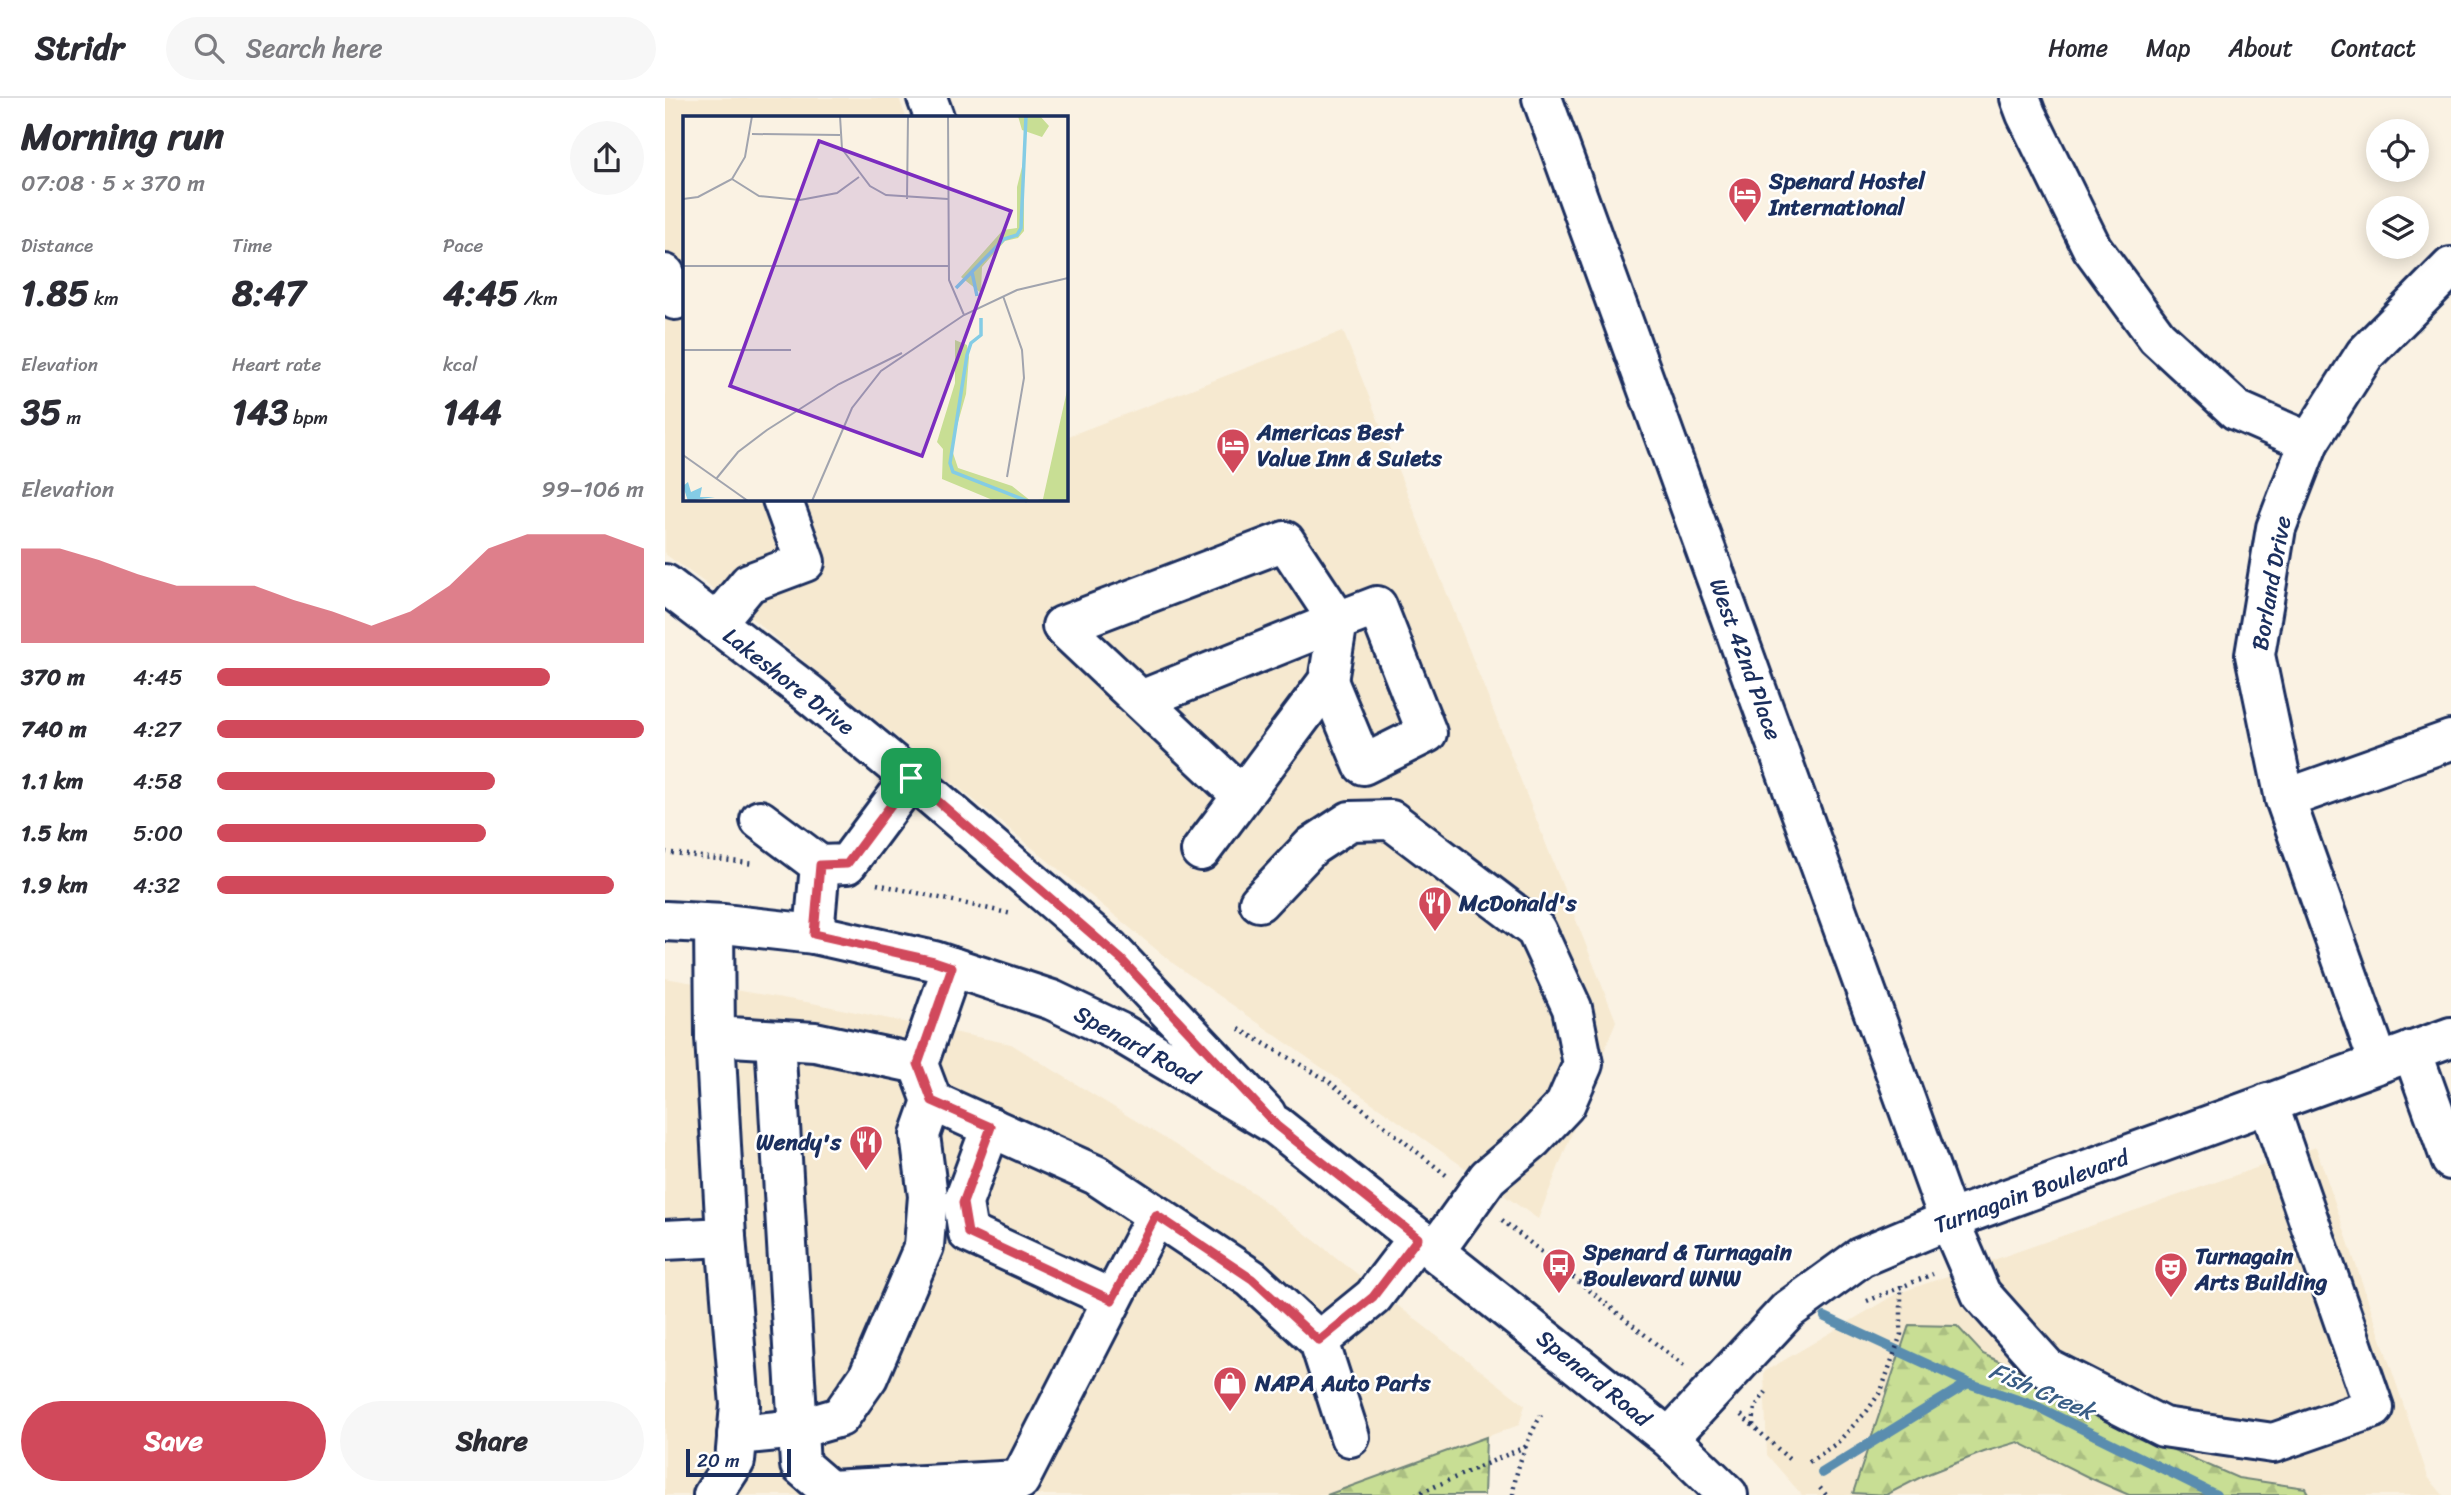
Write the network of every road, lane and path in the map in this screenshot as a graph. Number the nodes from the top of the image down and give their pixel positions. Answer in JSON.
{"nodes":[{"id":1,"x":927,"y":98,"type":"edge"},
{"id":2,"x":1542,"y":98,"type":"edge"},
{"id":3,"x":2020,"y":98,"type":"edge"},
{"id":4,"x":934,"y":116,"type":"edge"},
{"id":5,"x":2451,"y":267,"type":"edge"},
{"id":6,"x":2309,"y":442,"type":"junction"},
{"id":7,"x":782,"y":500,"type":"edge"},
{"id":8,"x":665,"y":584,"type":"edge"},
{"id":9,"x":1338,"y":621,"type":"junction"},
{"id":10,"x":716,"y":623,"type":"junction"},
{"id":11,"x":1328,"y":681,"type":"junction"},
{"id":12,"x":1141,"y":700,"type":"junction"},
{"id":13,"x":2451,"y":740,"type":"edge"},
{"id":14,"x":922,"y":787,"type":"junction"},
{"id":15,"x":1242,"y":796,"type":"junction"},
{"id":16,"x":2285,"y":799,"type":"junction"},
{"id":17,"x":760,"y":820,"type":"dead end"},
{"id":18,"x":1201,"y":851,"type":"dead end"},
{"id":19,"x":820,"y":865,"type":"junction"},
{"id":20,"x":1259,"y":902,"type":"dead end"},
{"id":21,"x":665,"y":922,"type":"edge"},
{"id":22,"x":714,"y":924,"type":"junction"},
{"id":23,"x":814,"y":934,"type":"junction"},
{"id":24,"x":1122,"y":960,"type":"junction"},
{"id":25,"x":952,"y":967,"type":"junction"},
{"id":26,"x":1092,"y":1019,"type":"junction"},
{"id":27,"x":715,"y":1036,"type":"junction"},
{"id":28,"x":2451,"y":1037,"type":"edge"},
{"id":29,"x":775,"y":1040,"type":"junction"},
{"id":30,"x":2395,"y":1057,"type":"junction"},
{"id":31,"x":918,"y":1064,"type":"junction"},
{"id":32,"x":932,"y":1101,"type":"junction"},
{"id":33,"x":2269,"y":1103,"type":"junction"},
{"id":34,"x":1277,"y":1126,"type":"junction"},
{"id":35,"x":991,"y":1127,"type":"junction"},
{"id":36,"x":2451,"y":1160,"type":"edge"},
{"id":37,"x":1156,"y":1215,"type":"junction"},
{"id":38,"x":1949,"y":1220,"type":"junction"},
{"id":39,"x":726,"y":1237,"type":"junction"},
{"id":40,"x":665,"y":1240,"type":"edge"},
{"id":41,"x":1427,"y":1245,"type":"junction"},
{"id":42,"x":1112,"y":1300,"type":"junction"},
{"id":43,"x":1862,"y":1304,"type":"dead end"},
{"id":44,"x":1319,"y":1341,"type":"junction"},
{"id":45,"x":1541,"y":1415,"type":"dead end"},
{"id":46,"x":798,"y":1429,"type":"junction"},
{"id":47,"x":737,"y":1435,"type":"junction"},
{"id":48,"x":1350,"y":1437,"type":"dead end"},
{"id":49,"x":1669,"y":1438,"type":"junction"},
{"id":50,"x":1527,"y":1446,"type":"junction"},
{"id":51,"x":1809,"y":1462,"type":"dead end"},
{"id":52,"x":1820,"y":1488,"type":"dead end"},
{"id":53,"x":713,"y":1495,"type":"edge"},
{"id":54,"x":1415,"y":1495,"type":"edge"},
{"id":55,"x":1513,"y":1495,"type":"edge"},
{"id":56,"x":1728,"y":1495,"type":"edge"},
{"id":57,"x":1826,"y":1495,"type":"edge"}],
"edges":[{"from":1,"to":4,"type":"street"},
{"from":2,"to":38,"type":"street","name":"West 42nd Place"},
{"from":3,"to":6,"type":"street"},
{"from":5,"to":6,"type":"street","name":"Borland Drive"},
{"from":6,"to":16,"type":"street","name":"Borland Drive"},
{"from":7,"to":10,"type":"street"},
{"from":8,"to":10,"type":"street","name":"Lakeshore Drive"},
{"from":9,"to":11,"type":"street"},
{"from":9,"to":11,"type":"street"},
{"from":9,"to":12,"type":"street"},
{"from":9,"to":12,"type":"street"},
{"from":10,"to":14,"type":"street","name":"Lakeshore Drive"},
{"from":11,"to":15,"type":"street"},
{"from":12,"to":15,"type":"street"},
{"from":13,"to":16,"type":"street"},
{"from":14,"to":19,"type":"street"},
{"from":14,"to":24,"type":"street","name":"Lakeshore Drive"},
{"from":15,"to":18,"type":"street"},
{"from":16,"to":30,"type":"street","name":"Borland Drive"},
{"from":17,"to":19,"type":"street"},
{"from":19,"to":23,"type":"street"},
{"from":20,"to":41,"type":"street"},
{"from":21,"to":22,"type":"street","name":"Spenard Road"},
{"from":22,"to":23,"type":"street","name":"Spenard Road"},
{"from":22,"to":27,"type":"street"},
{"from":23,"to":25,"type":"street","name":"Spenard Road"},
{"from":24,"to":26,"type":"street"},
{"from":24,"to":34,"type":"street","name":"Lakeshore Drive"},
{"from":25,"to":26,"type":"street","name":"Spenard Road"},
{"from":25,"to":31,"type":"street"},
{"from":26,"to":34,"type":"street","name":"Spenard Road"},
{"from":27,"to":29,"type":"street"},
{"from":27,"to":39,"type":"street"},
{"from":28,"to":30,"type":"street","name":"Turnagain Boulevard"},
{"from":29,"to":31,"type":"street"},
{"from":29,"to":46,"type":"street"},
{"from":30,"to":33,"type":"street","name":"Turnagain Boulevard"},
{"from":30,"to":36,"type":"street","name":"Borland Drive"},
{"from":31,"to":32,"type":"street"},
{"from":32,"to":35,"type":"street"},
{"from":32,"to":46,"type":"street"},
{"from":33,"to":38,"type":"street","name":"Turnagain Boulevard"},
{"from":33,"to":38,"type":"street","name":"West 42nd Place"},
{"from":34,"to":41,"type":"street","name":"Spenard Road"},
{"from":35,"to":37,"type":"street"},
{"from":35,"to":42,"type":"street"},
{"from":37,"to":42,"type":"street"},
{"from":37,"to":44,"type":"street"},
{"from":38,"to":49,"type":"street","name":"Turnagain Boulevard"},
{"from":39,"to":40,"type":"street"},
{"from":39,"to":47,"type":"street"},
{"from":41,"to":44,"type":"street"},
{"from":41,"to":49,"type":"street","name":"Spenard Road"},
{"from":42,"to":46,"type":"street"},
{"from":43,"to":51,"type":"path"},
{"from":44,"to":48,"type":"street"},
{"from":45,"to":50,"type":"path"},
{"from":46,"to":47,"type":"street"},
{"from":47,"to":53,"type":"street"},
{"from":49,"to":56,"type":"street","name":"Spenard Road"},
{"from":50,"to":54,"type":"path"},
{"from":50,"to":55,"type":"path"},
{"from":52,"to":57,"type":"path"}]}
